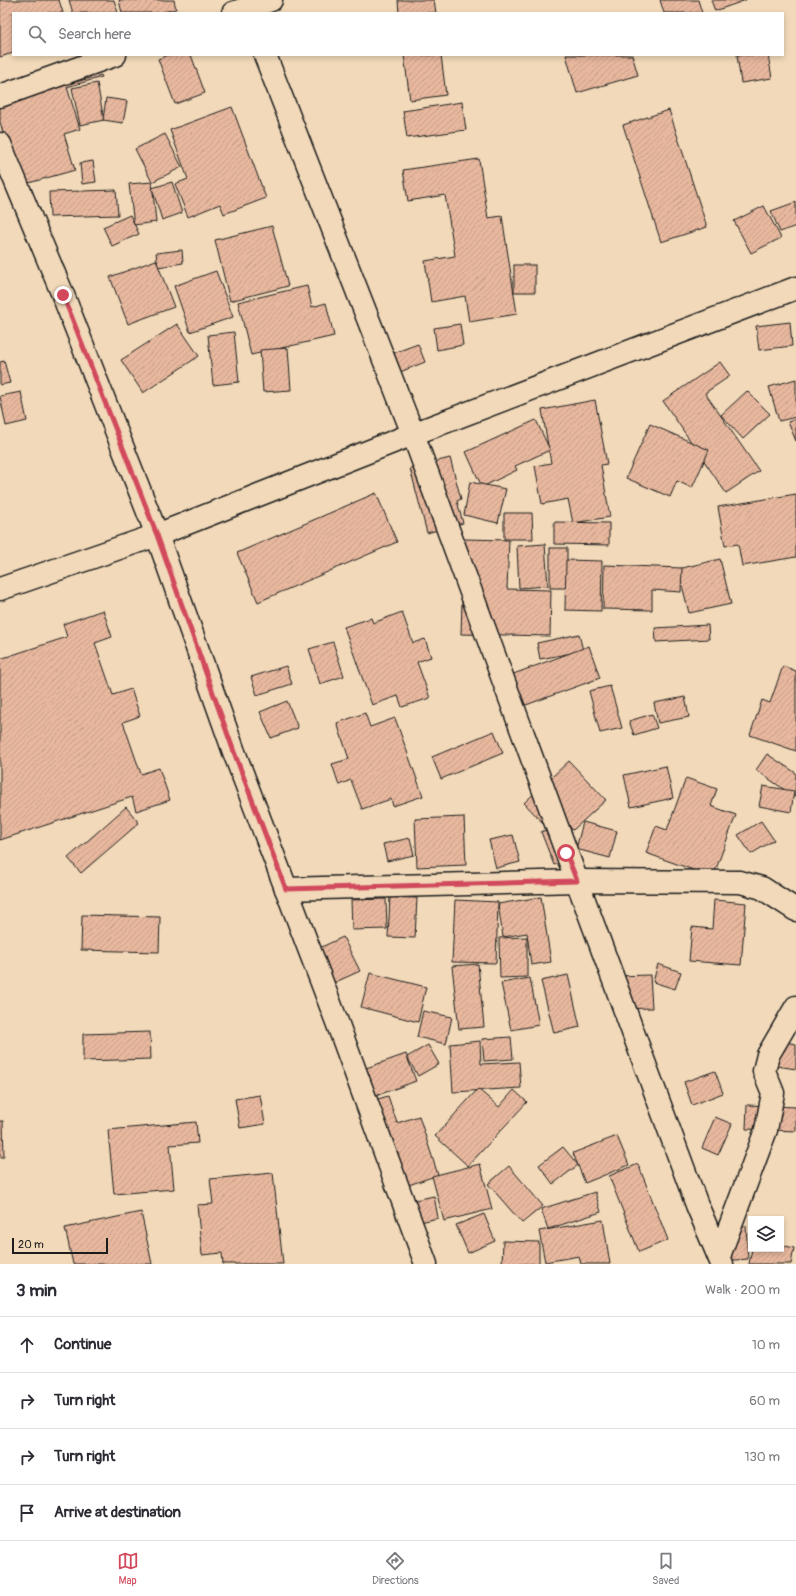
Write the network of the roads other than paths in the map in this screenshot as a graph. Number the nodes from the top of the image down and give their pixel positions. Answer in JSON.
{"nodes":[{"id":1,"x":271,"y":0,"type":"edge"},
{"id":2,"x":243,"y":9,"type":"edge"},
{"id":3,"x":112,"y":56,"type":"edge"},
{"id":4,"x":265,"y":56,"type":"edge"},
{"id":5,"x":0,"y":96,"type":"edge"},
{"id":6,"x":0,"y":144,"type":"edge"},
{"id":7,"x":796,"y":288,"type":"edge"},
{"id":8,"x":414,"y":434,"type":"junction"},
{"id":9,"x":157,"y":535,"type":"junction"},
{"id":10,"x":0,"y":589,"type":"edge"},
{"id":11,"x":577,"y":881,"type":"junction"},
{"id":12,"x":286,"y":889,"type":"junction"},
{"id":13,"x":796,"y":910,"type":"edge"},
{"id":14,"x":796,"y":1007,"type":"edge"},
{"id":15,"x":721,"y":1260,"type":"edge"},
{"id":16,"x":426,"y":1264,"type":"edge"}],
"edges":[{"from":1,"to":2,"type":"street"},
{"from":3,"to":5,"type":"street"},
{"from":4,"to":8,"type":"street"},
{"from":6,"to":9,"type":"street"},
{"from":7,"to":8,"type":"street"},
{"from":8,"to":9,"type":"street"},
{"from":8,"to":11,"type":"street"},
{"from":9,"to":10,"type":"street"},
{"from":9,"to":12,"type":"street"},
{"from":11,"to":12,"type":"street"},
{"from":11,"to":13,"type":"street"},
{"from":11,"to":15,"type":"street"},
{"from":12,"to":16,"type":"street"},
{"from":14,"to":15,"type":"street"}]}
